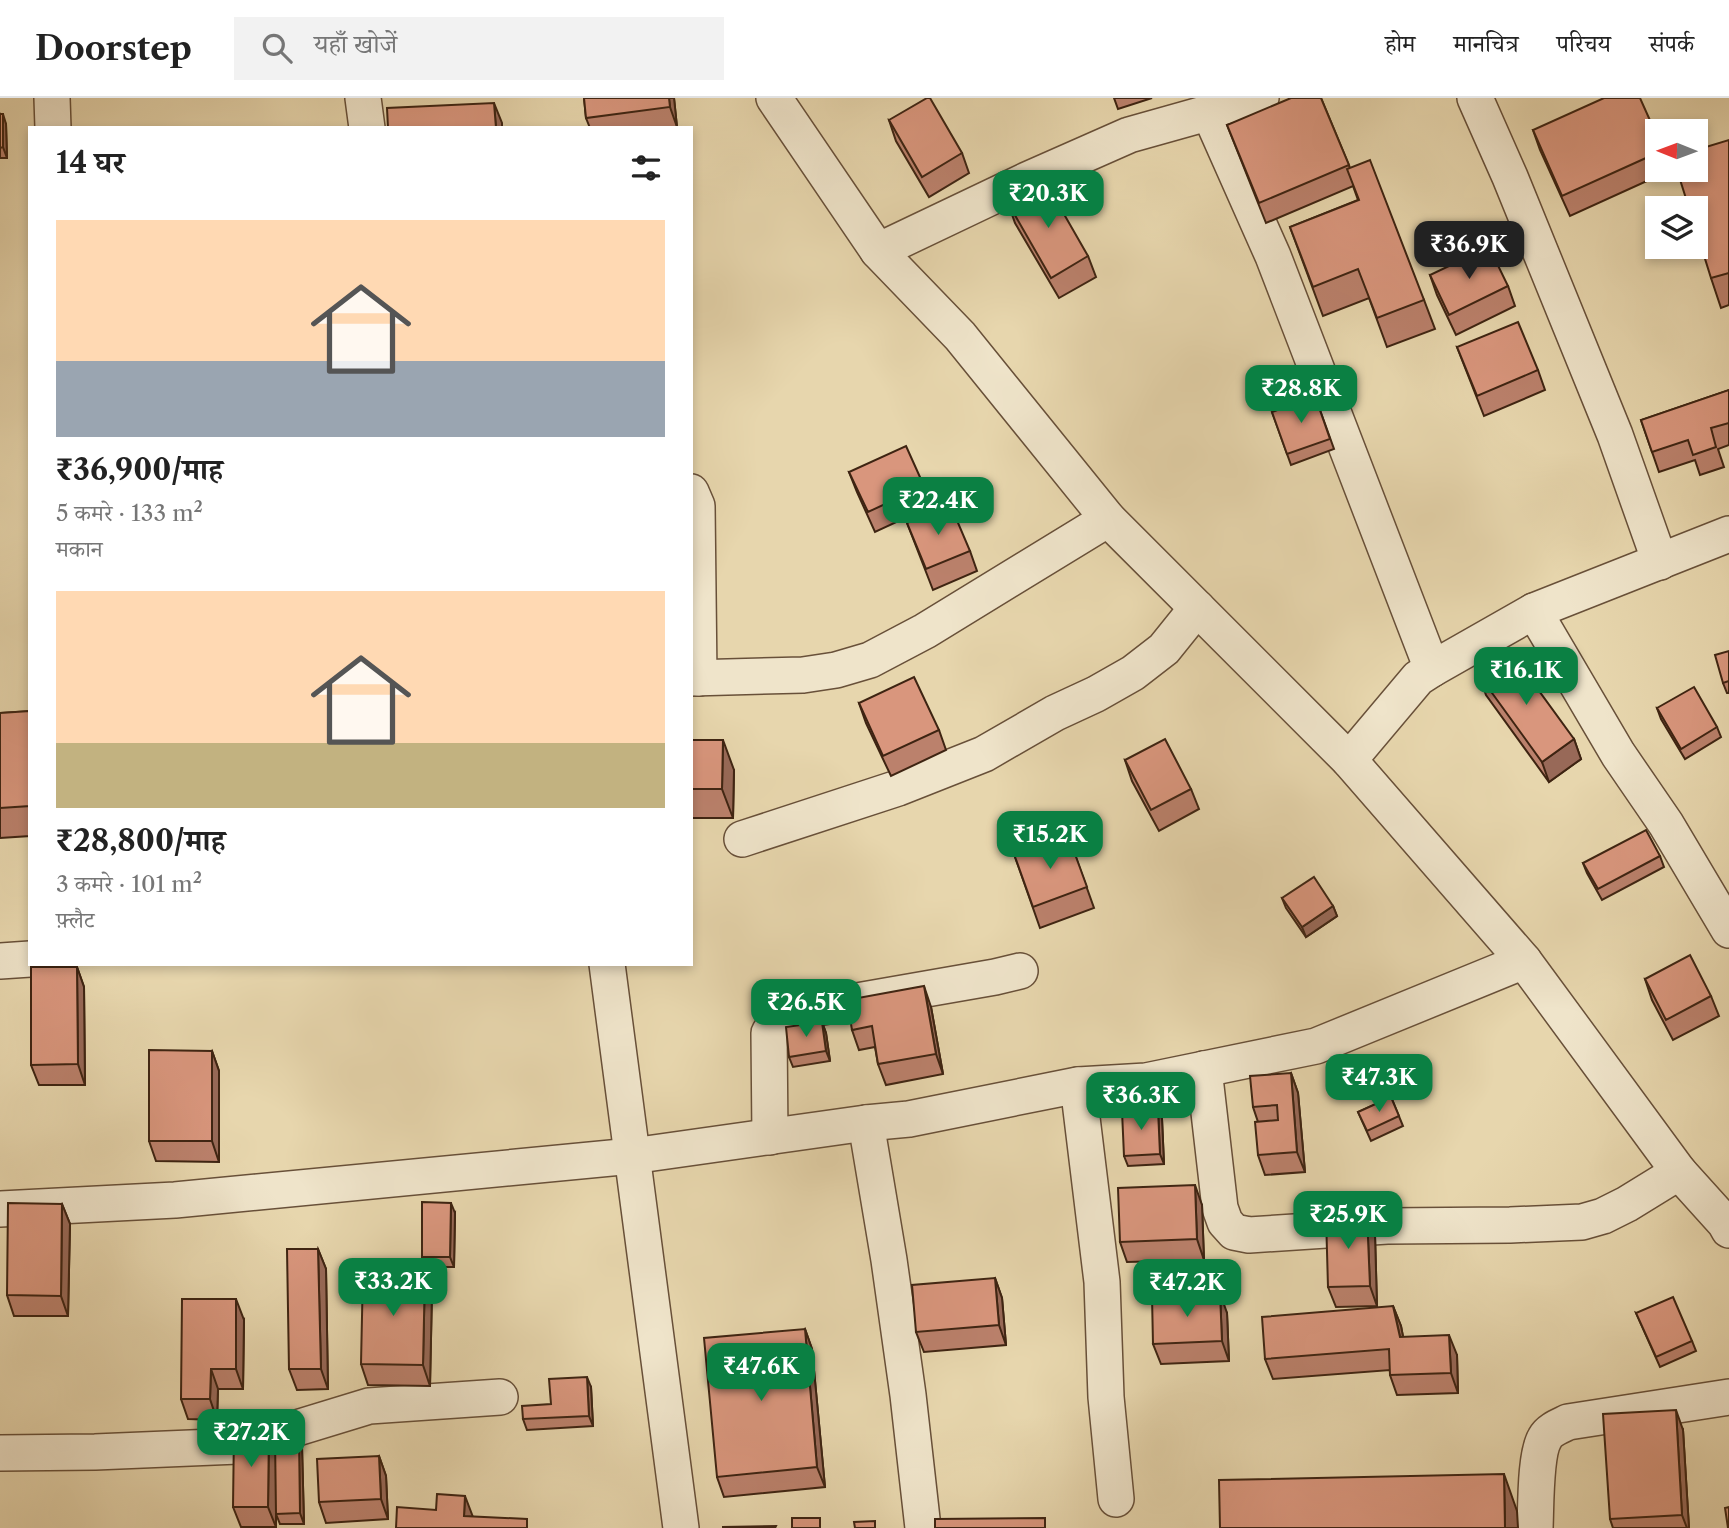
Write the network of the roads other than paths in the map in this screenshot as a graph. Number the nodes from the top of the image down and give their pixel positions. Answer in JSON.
{"nodes":[{"id":1,"x":52,"y":98,"type":"edge"},
{"id":2,"x":363,"y":98,"type":"edge"},
{"id":3,"x":774,"y":98,"type":"edge"},
{"id":4,"x":1261,"y":98,"type":"edge"},
{"id":5,"x":1475,"y":98,"type":"edge"},
{"id":6,"x":1209,"y":112,"type":"junction"},
{"id":7,"x":53,"y":126,"type":"edge"},
{"id":8,"x":367,"y":126,"type":"edge"},
{"id":9,"x":878,"y":251,"type":"junction"},
{"id":10,"x":693,"y":497,"type":"edge"},
{"id":11,"x":1108,"y":519,"type":"junction"},
{"id":12,"x":1729,"y":534,"type":"edge"},
{"id":13,"x":1660,"y":562,"type":"junction"},
{"id":14,"x":1197,"y":608,"type":"junction"},
{"id":15,"x":1534,"y":611,"type":"junction"},
{"id":16,"x":1432,"y":669,"type":"junction"},
{"id":17,"x":695,"y":678,"type":"edge"},
{"id":18,"x":1349,"y":760,"type":"junction"},
{"id":19,"x":742,"y":839,"type":"dead end"},
{"id":20,"x":1729,"y":930,"type":"edge"},
{"id":21,"x":28,"y":959,"type":"edge"},
{"id":22,"x":0,"y":961,"type":"edge"},
{"id":23,"x":1524,"y":961,"type":"junction"},
{"id":24,"x":607,"y":966,"type":"edge"},
{"id":25,"x":1020,"y":971,"type":"dead end"},
{"id":26,"x":1204,"y":1069,"type":"junction"},
{"id":27,"x":1078,"y":1085,"type":"junction"},
{"id":28,"x":866,"y":1123,"type":"junction"},
{"id":29,"x":770,"y":1137,"type":"junction"},
{"id":30,"x":632,"y":1156,"type":"junction"},
{"id":31,"x":1679,"y":1172,"type":"junction"},
{"id":32,"x":0,"y":1209,"type":"edge"},
{"id":33,"x":1728,"y":1225,"type":"edge"},
{"id":34,"x":500,"y":1396,"type":"dead end"},
{"id":35,"x":1729,"y":1397,"type":"edge"},
{"id":36,"x":0,"y":1453,"type":"edge"},
{"id":37,"x":1116,"y":1499,"type":"dead end"},
{"id":38,"x":681,"y":1528,"type":"edge"},
{"id":39,"x":923,"y":1528,"type":"edge"},
{"id":40,"x":1535,"y":1528,"type":"edge"}],
"edges":[{"from":1,"to":7,"type":"street"},
{"from":2,"to":8,"type":"street"},
{"from":3,"to":9,"type":"street"},
{"from":4,"to":6,"type":"street"},
{"from":5,"to":13,"type":"street"},
{"from":6,"to":9,"type":"street"},
{"from":6,"to":16,"type":"street"},
{"from":9,"to":11,"type":"street"},
{"from":10,"to":17,"type":"street"},
{"from":11,"to":14,"type":"street"},
{"from":11,"to":17,"type":"street"},
{"from":12,"to":13,"type":"street"},
{"from":13,"to":15,"type":"street"},
{"from":14,"to":18,"type":"street"},
{"from":14,"to":19,"type":"street"},
{"from":15,"to":16,"type":"street"},
{"from":15,"to":20,"type":"street"},
{"from":16,"to":18,"type":"street"},
{"from":18,"to":23,"type":"street"},
{"from":21,"to":22,"type":"street"},
{"from":23,"to":26,"type":"street"},
{"from":23,"to":31,"type":"street"},
{"from":24,"to":30,"type":"street"},
{"from":25,"to":29,"type":"street"},
{"from":26,"to":27,"type":"street"},
{"from":26,"to":31,"type":"street"},
{"from":27,"to":28,"type":"street"},
{"from":27,"to":37,"type":"street"},
{"from":28,"to":29,"type":"street"},
{"from":28,"to":39,"type":"street"},
{"from":29,"to":30,"type":"street"},
{"from":30,"to":32,"type":"street"},
{"from":30,"to":38,"type":"street"},
{"from":31,"to":33,"type":"street"},
{"from":34,"to":36,"type":"street"},
{"from":35,"to":40,"type":"street"}]}
